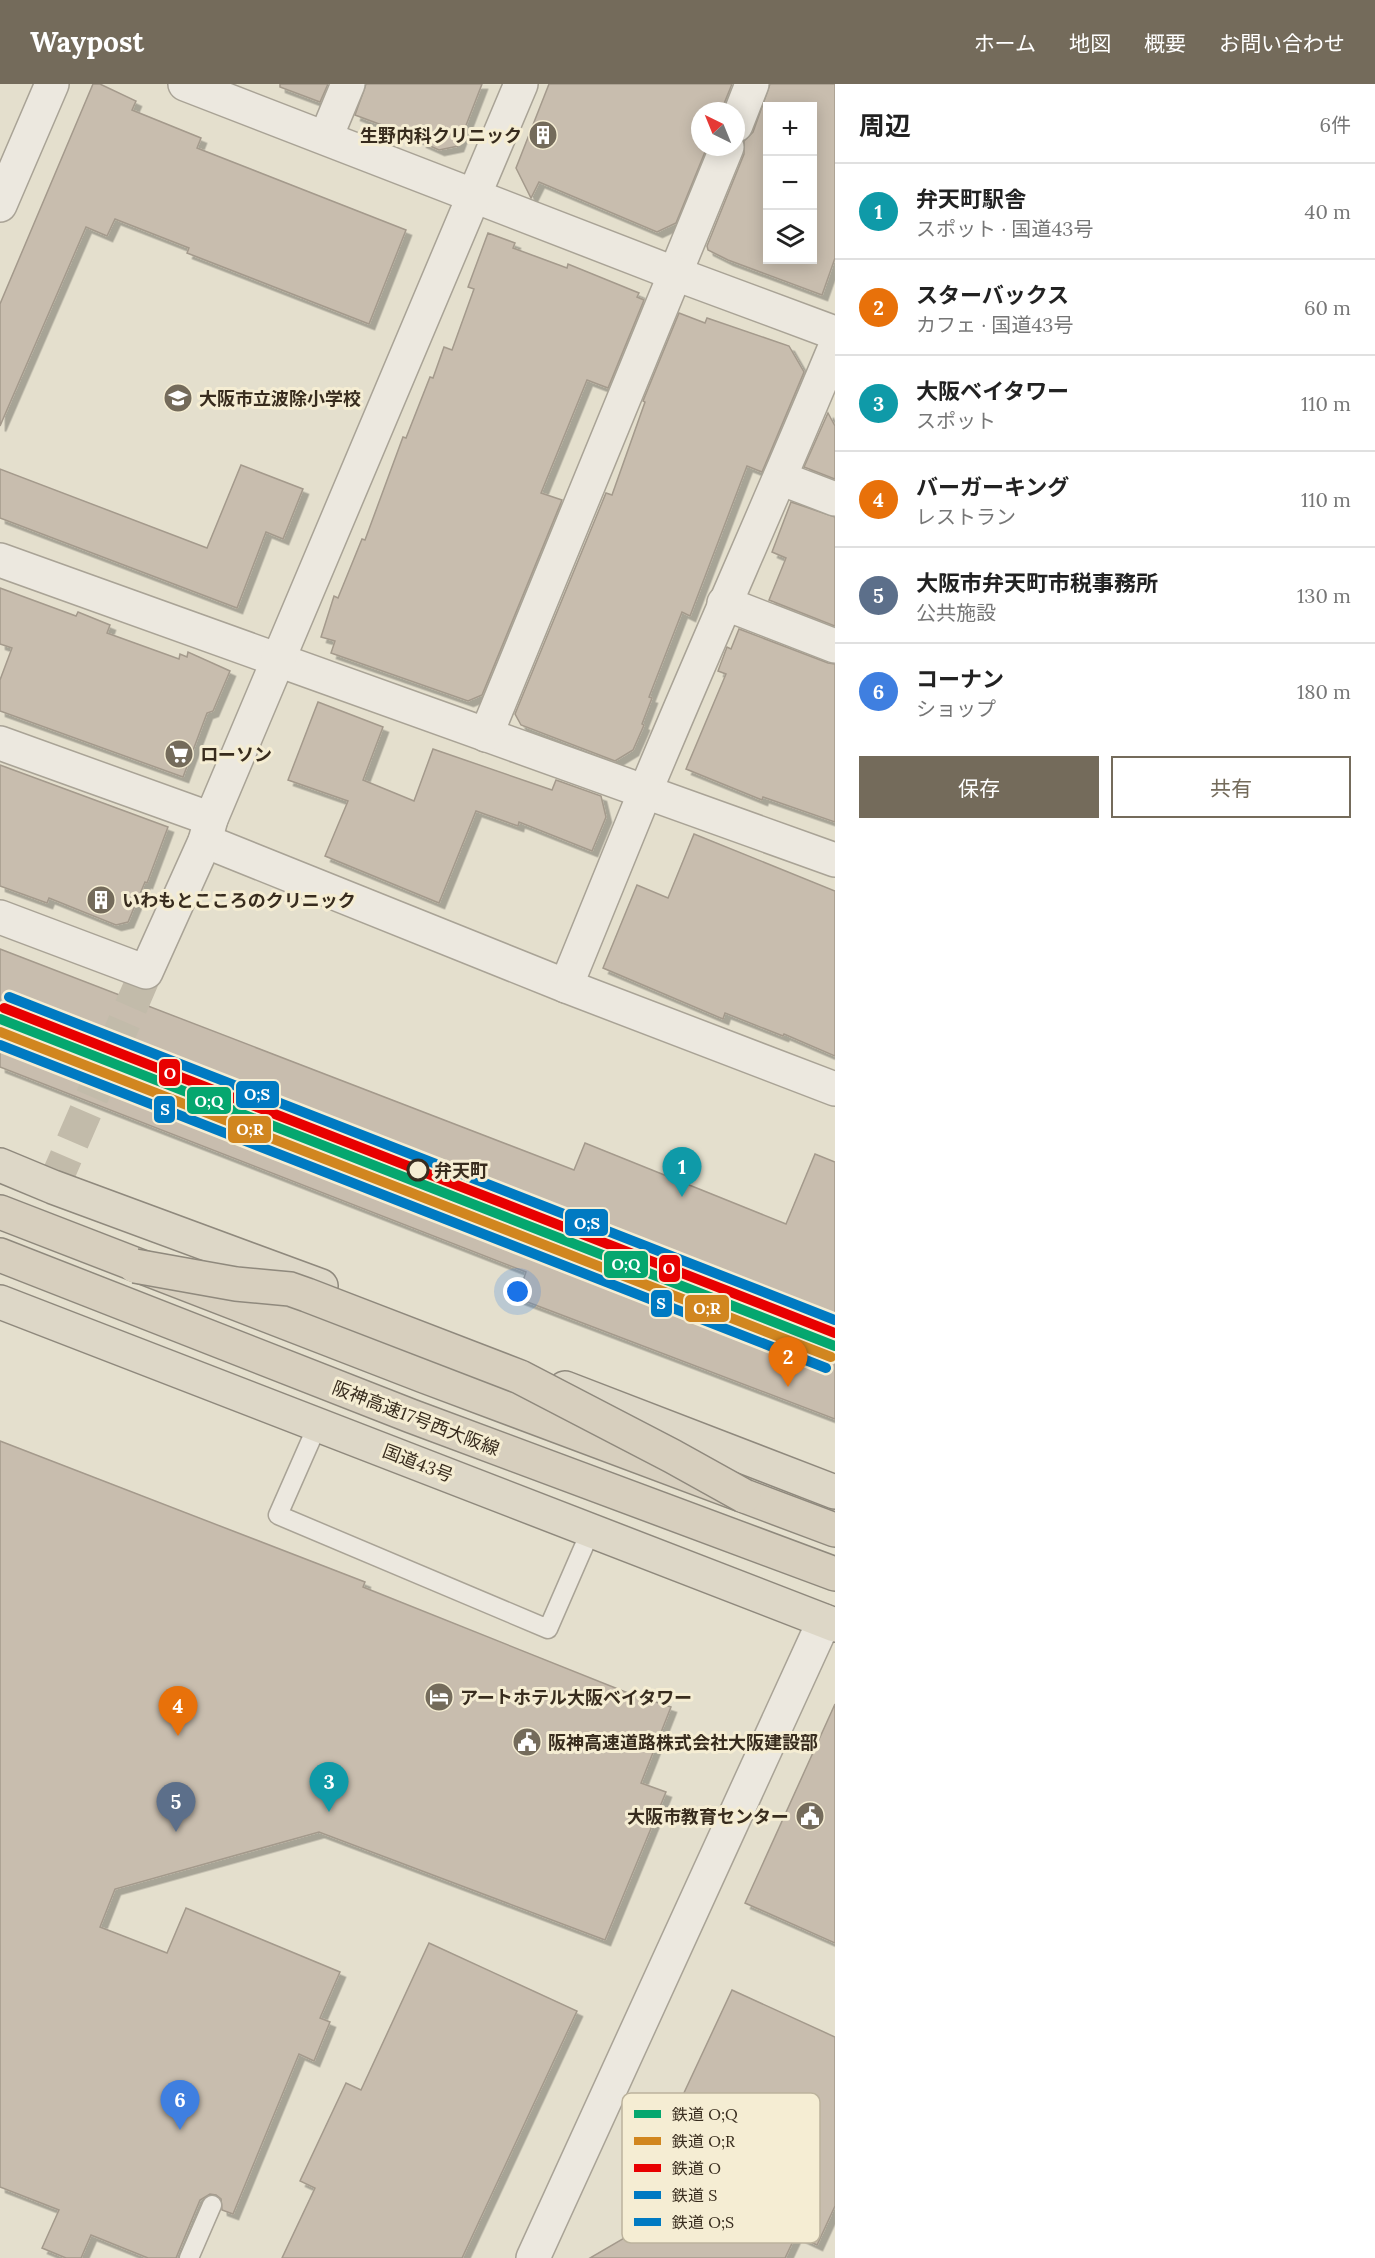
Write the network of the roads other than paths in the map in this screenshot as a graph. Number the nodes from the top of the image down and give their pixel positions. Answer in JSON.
{"nodes":[{"id":1,"x":52,"y":84,"type":"edge"},
{"id":2,"x":348,"y":84,"type":"edge"},
{"id":3,"x":521,"y":84,"type":"edge"},
{"id":4,"x":752,"y":84,"type":"edge"},
{"id":5,"x":203,"y":87,"type":"edge"},
{"id":6,"x":745,"y":102,"type":"edge"},
{"id":7,"x":326,"y":138,"type":"junction"},
{"id":8,"x":723,"y":156,"type":"edge"},
{"id":9,"x":2,"y":192,"type":"edge"},
{"id":10,"x":476,"y":195,"type":"junction"},
{"id":11,"x":676,"y":274,"type":"junction"},
{"id":12,"x":835,"y":333,"type":"edge"},
{"id":13,"x":835,"y":346,"type":"edge"},
{"id":14,"x":780,"y":478,"type":"junction"},
{"id":15,"x":835,"y":498,"type":"edge"},
{"id":16,"x":0,"y":560,"type":"edge"},
{"id":17,"x":724,"y":603,"type":"junction"},
{"id":18,"x":835,"y":646,"type":"edge"},
{"id":19,"x":279,"y":659,"type":"junction"},
{"id":20,"x":486,"y":735,"type":"junction"},
{"id":21,"x":0,"y":743,"type":"edge"},
{"id":22,"x":645,"y":792,"type":"junction"},
{"id":23,"x":208,"y":830,"type":"junction"},
{"id":24,"x":835,"y":860,"type":"edge"},
{"id":25,"x":0,"y":917,"type":"edge"},
{"id":26,"x":566,"y":986,"type":"junction"},
{"id":27,"x":835,"y":1089,"type":"edge"},
{"id":28,"x":0,"y":1165,"type":"edge"},
{"id":29,"x":0,"y":1212,"type":"edge"},
{"id":30,"x":214,"y":1247,"type":"junction"},
{"id":31,"x":0,"y":1255,"type":"edge"},
{"id":32,"x":0,"y":1302,"type":"edge"},
{"id":33,"x":318,"y":1424,"type":"junction"},
{"id":34,"x":835,"y":1492,"type":"edge"},
{"id":35,"x":835,"y":1520,"type":"edge"},
{"id":36,"x":591,"y":1530,"type":"junction"},
{"id":37,"x":835,"y":1530,"type":"edge"},
{"id":38,"x":835,"y":1575,"type":"edge"},
{"id":39,"x":830,"y":1623,"type":"edge"},
{"id":40,"x":212,"y":2205,"type":"dead end"},
{"id":41,"x":189,"y":2258,"type":"edge"},
{"id":42,"x":533,"y":2258,"type":"edge"}],
"edges":[{"from":1,"to":9,"type":"street"},
{"from":2,"to":7,"type":"street"},
{"from":3,"to":10,"type":"street"},
{"from":4,"to":6,"type":"street"},
{"from":5,"to":7,"type":"street"},
{"from":7,"to":10,"type":"street"},
{"from":8,"to":11,"type":"street"},
{"from":10,"to":11,"type":"street"},
{"from":10,"to":19,"type":"street"},
{"from":11,"to":12,"type":"street"},
{"from":11,"to":20,"type":"street"},
{"from":13,"to":14,"type":"street"},
{"from":14,"to":15,"type":"street"},
{"from":14,"to":17,"type":"street"},
{"from":16,"to":19,"type":"street"},
{"from":17,"to":18,"type":"street"},
{"from":17,"to":22,"type":"street"},
{"from":19,"to":20,"type":"street"},
{"from":19,"to":23,"type":"street"},
{"from":20,"to":22,"type":"street"},
{"from":21,"to":23,"type":"street"},
{"from":22,"to":24,"type":"street"},
{"from":22,"to":26,"type":"street"},
{"from":23,"to":25,"type":"street"},
{"from":23,"to":26,"type":"street"},
{"from":26,"to":27,"type":"street"},
{"from":28,"to":30,"type":"highway"},
{"from":29,"to":37,"type":"highway","bridge":true},
{"from":30,"to":34,"type":"highway"},
{"from":30,"to":35,"type":"highway"},
{"from":31,"to":38,"type":"highway","name":"阪神高速17号西大阪線"},
{"from":32,"to":33,"type":"highway","name":"国道43号"},
{"from":33,"to":36,"type":"highway","name":"国道43号"},
{"from":33,"to":36,"type":"lane"},
{"from":36,"to":39,"type":"highway","name":"国道43号"},
{"from":39,"to":42,"type":"street"},
{"from":40,"to":41,"type":"lane"}]}
